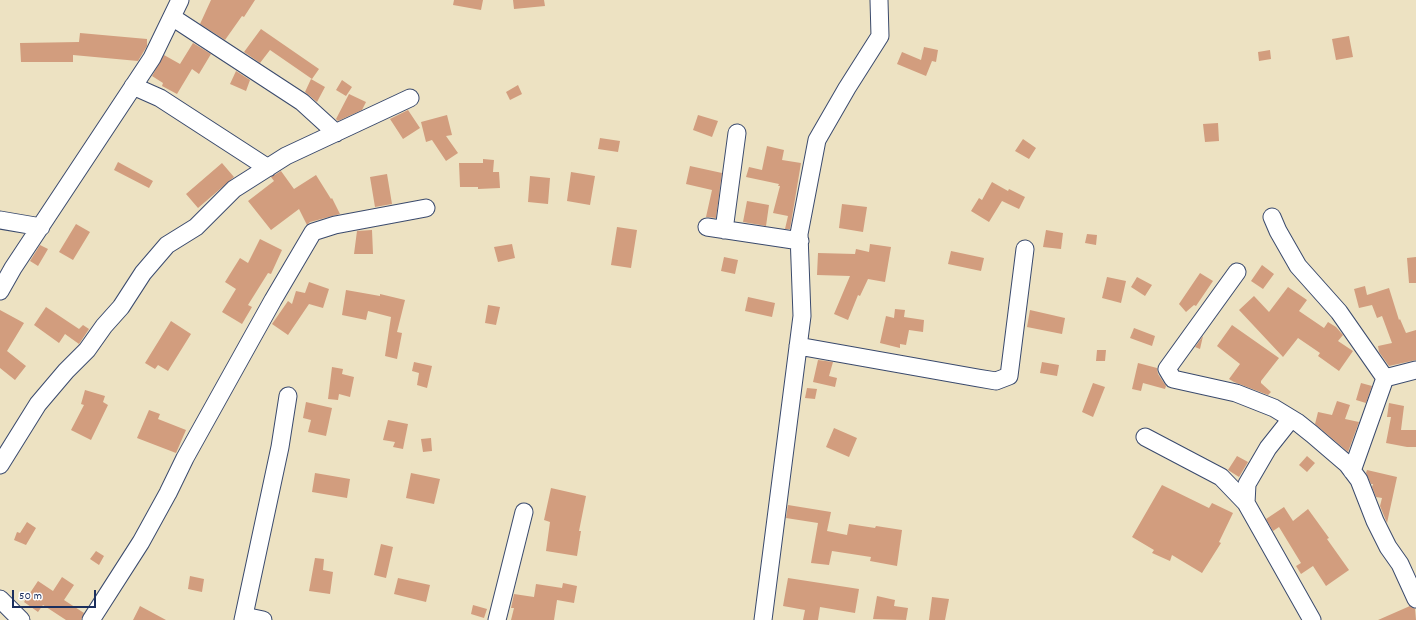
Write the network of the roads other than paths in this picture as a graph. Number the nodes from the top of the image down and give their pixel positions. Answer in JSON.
{"nodes":[{"id":1,"x":180,"y":0,"type":"edge"},
{"id":2,"x":879,"y":0,"type":"edge"},
{"id":3,"x":172,"y":17,"type":"junction"},
{"id":4,"x":133,"y":86,"type":"junction"},
{"id":5,"x":410,"y":98,"type":"dead end"},
{"id":6,"x":336,"y":132,"type":"junction"},
{"id":7,"x":737,"y":133,"type":"dead end"},
{"id":8,"x":268,"y":168,"type":"junction"},
{"id":9,"x":426,"y":208,"type":"dead end"},
{"id":10,"x":1272,"y":216,"type":"dead end"},
{"id":11,"x":0,"y":220,"type":"edge"},
{"id":12,"x":41,"y":227,"type":"junction"},
{"id":13,"x":707,"y":227,"type":"dead end"},
{"id":14,"x":724,"y":230,"type":"junction"},
{"id":15,"x":800,"y":241,"type":"junction"},
{"id":16,"x":1025,"y":249,"type":"dead end"},
{"id":17,"x":1236,"y":272,"type":"dead end"},
{"id":18,"x":0,"y":291,"type":"edge"},
{"id":19,"x":798,"y":346,"type":"junction"},
{"id":20,"x":1416,"y":370,"type":"edge"},
{"id":21,"x":1385,"y":378,"type":"junction"},
{"id":22,"x":288,"y":396,"type":"dead end"},
{"id":23,"x":1291,"y":419,"type":"junction"},
{"id":24,"x":1145,"y":437,"type":"dead end"},
{"id":25,"x":0,"y":465,"type":"edge"},
{"id":26,"x":1352,"y":471,"type":"junction"},
{"id":27,"x":1246,"y":503,"type":"junction"},
{"id":28,"x":524,"y":512,"type":"dead end"},
{"id":29,"x":0,"y":599,"type":"edge"},
{"id":30,"x":1416,"y":599,"type":"edge"},
{"id":31,"x":244,"y":618,"type":"edge"},
{"id":32,"x":21,"y":620,"type":"edge"},
{"id":33,"x":90,"y":620,"type":"edge"},
{"id":34,"x":263,"y":620,"type":"edge"},
{"id":35,"x":497,"y":620,"type":"edge"},
{"id":36,"x":763,"y":620,"type":"edge"},
{"id":37,"x":1312,"y":620,"type":"edge"}],
"edges":[{"from":1,"to":3,"type":"street"},
{"from":2,"to":15,"type":"street"},
{"from":3,"to":4,"type":"street"},
{"from":3,"to":6,"type":"street"},
{"from":4,"to":8,"type":"street"},
{"from":4,"to":12,"type":"street"},
{"from":5,"to":6,"type":"street"},
{"from":6,"to":8,"type":"street"},
{"from":7,"to":14,"type":"street"},
{"from":8,"to":25,"type":"street"},
{"from":9,"to":33,"type":"street"},
{"from":10,"to":21,"type":"street"},
{"from":11,"to":12,"type":"street"},
{"from":12,"to":18,"type":"street"},
{"from":13,"to":14,"type":"street"},
{"from":14,"to":15,"type":"street"},
{"from":15,"to":19,"type":"street"},
{"from":16,"to":19,"type":"street"},
{"from":17,"to":23,"type":"street"},
{"from":19,"to":36,"type":"street"},
{"from":20,"to":21,"type":"street"},
{"from":21,"to":26,"type":"street"},
{"from":22,"to":31,"type":"street"},
{"from":23,"to":26,"type":"street"},
{"from":23,"to":27,"type":"street"},
{"from":24,"to":27,"type":"street"},
{"from":26,"to":30,"type":"street"},
{"from":27,"to":37,"type":"street"},
{"from":28,"to":35,"type":"street"},
{"from":29,"to":32,"type":"street"},
{"from":31,"to":34,"type":"street"}]}
